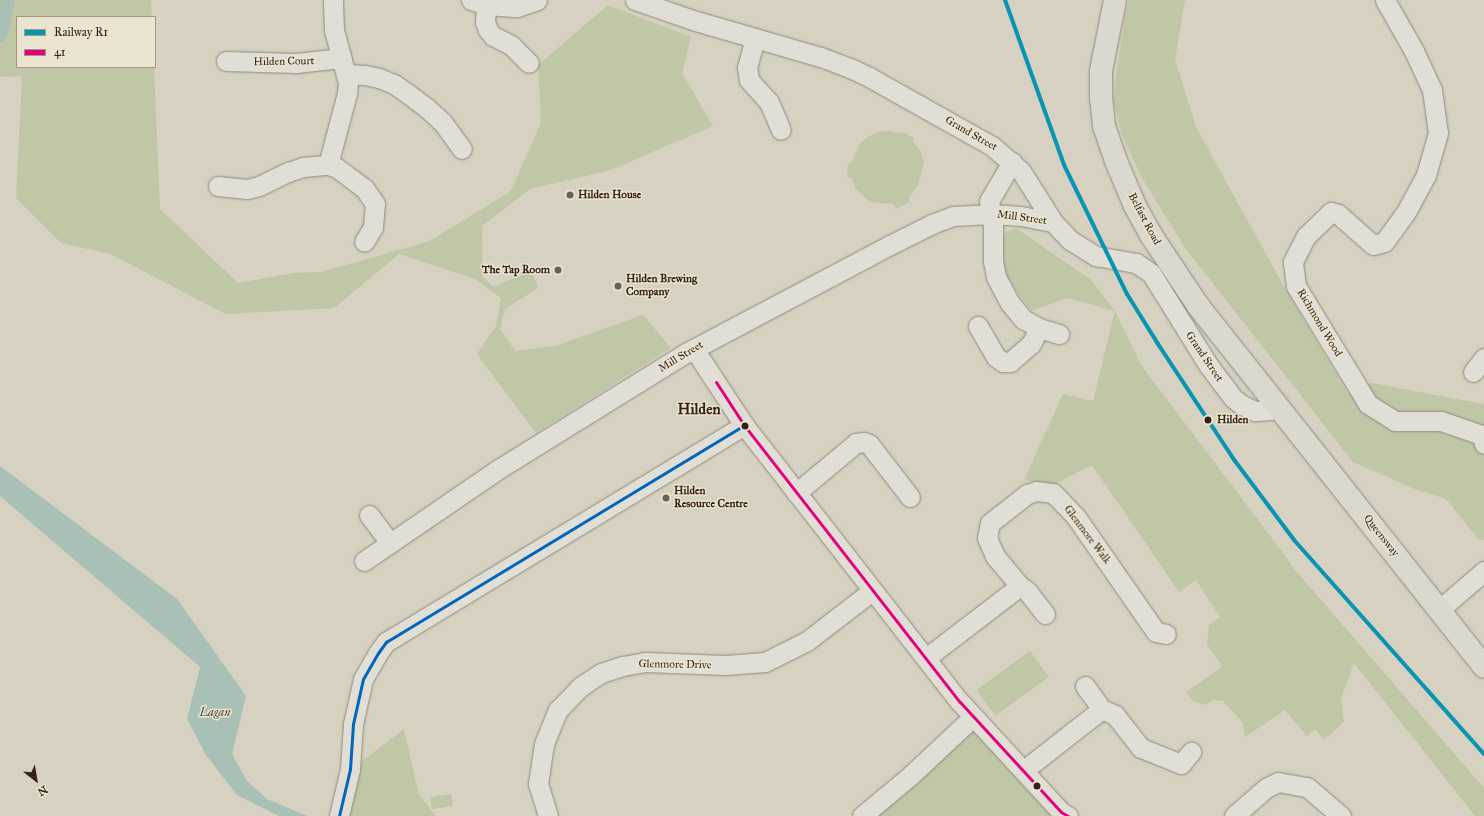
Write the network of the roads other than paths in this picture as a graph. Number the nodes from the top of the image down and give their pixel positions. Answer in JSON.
{"nodes":[{"id":1,"x":333,"y":0,"type":"edge"},
{"id":2,"x":537,"y":0,"type":"edge"},
{"id":3,"x":635,"y":0,"type":"edge"},
{"id":4,"x":1114,"y":0,"type":"edge"},
{"id":5,"x":1385,"y":0,"type":"edge"},
{"id":6,"x":479,"y":2,"type":"edge"},
{"id":7,"x":682,"y":8,"type":"edge"},
{"id":8,"x":755,"y":38,"type":"junction"},
{"id":9,"x":226,"y":62,"type":"dead end"},
{"id":10,"x":529,"y":63,"type":"dead end"},
{"id":11,"x":344,"y":66,"type":"junction"},
{"id":12,"x":781,"y":130,"type":"dead end"},
{"id":13,"x":462,"y":149,"type":"dead end"},
{"id":14,"x":1012,"y":162,"type":"junction"},
{"id":15,"x":328,"y":165,"type":"junction"},
{"id":16,"x":218,"y":186,"type":"dead end"},
{"id":17,"x":992,"y":214,"type":"junction"},
{"id":18,"x":1053,"y":222,"type":"junction"},
{"id":19,"x":364,"y":242,"type":"dead end"},
{"id":20,"x":978,"y":326,"type":"dead end"},
{"id":21,"x":1039,"y":328,"type":"junction"},
{"id":22,"x":1059,"y":334,"type":"dead end"},
{"id":23,"x":694,"y":349,"type":"junction"},
{"id":24,"x":1277,"y":405,"type":"junction"},
{"id":25,"x":744,"y":425,"type":"junction"},
{"id":26,"x":1484,"y":444,"type":"edge"},
{"id":27,"x":796,"y":492,"type":"junction"},
{"id":28,"x":910,"y":497,"type":"dead end"},
{"id":29,"x":369,"y":515,"type":"dead end"},
{"id":30,"x":389,"y":542,"type":"junction"},
{"id":31,"x":364,"y":561,"type":"dead end"},
{"id":32,"x":1484,"y":571,"type":"edge"},
{"id":33,"x":1020,"y":586,"type":"junction"},
{"id":34,"x":872,"y":591,"type":"junction"},
{"id":35,"x":1439,"y":610,"type":"junction"},
{"id":36,"x":1045,"y":614,"type":"dead end"},
{"id":37,"x":1166,"y":634,"type":"dead end"},
{"id":38,"x":926,"y":658,"type":"junction"},
{"id":39,"x":1484,"y":667,"type":"edge"},
{"id":40,"x":1084,"y":686,"type":"dead end"},
{"id":41,"x":1102,"y":709,"type":"junction"},
{"id":42,"x":973,"y":717,"type":"junction"},
{"id":43,"x":1191,"y":752,"type":"dead end"},
{"id":44,"x":1024,"y":770,"type":"junction"},
{"id":45,"x":1339,"y":806,"type":"edge"},
{"id":46,"x":339,"y":816,"type":"edge"},
{"id":47,"x":548,"y":816,"type":"edge"},
{"id":48,"x":862,"y":816,"type":"edge"},
{"id":49,"x":1068,"y":816,"type":"edge"},
{"id":50,"x":1234,"y":816,"type":"edge"}],
"edges":[{"from":1,"to":11,"type":"street"},
{"from":2,"to":6,"type":"street"},
{"from":3,"to":7,"type":"street","name":"Grand Street"},
{"from":4,"to":24,"type":"highway","name":"Belfast Road"},
{"from":5,"to":26,"type":"street","name":"Richmond Wood"},
{"from":6,"to":10,"type":"street"},
{"from":7,"to":8,"type":"street","name":"Grand Street"},
{"from":8,"to":12,"type":"street"},
{"from":8,"to":14,"type":"street","name":"Grand Street"},
{"from":9,"to":11,"type":"street","name":"Hilden Court"},
{"from":11,"to":13,"type":"street","name":"Hilden Court"},
{"from":11,"to":15,"type":"street"},
{"from":14,"to":17,"type":"street","name":"Mill Street"},
{"from":14,"to":18,"type":"street","name":"Grand Street"},
{"from":15,"to":16,"type":"street"},
{"from":15,"to":19,"type":"street"},
{"from":17,"to":18,"type":"street","name":"Mill Street"},
{"from":17,"to":21,"type":"street"},
{"from":17,"to":23,"type":"street","name":"Mill Street"},
{"from":18,"to":24,"type":"street","name":"Grand Street"},
{"from":20,"to":21,"type":"street"},
{"from":21,"to":22,"type":"street"},
{"from":23,"to":25,"type":"street"},
{"from":23,"to":30,"type":"street","name":"Mill Street"},
{"from":24,"to":35,"type":"highway","name":"Queensway"},
{"from":25,"to":27,"type":"street"},
{"from":25,"to":46,"type":"street"},
{"from":27,"to":28,"type":"street"},
{"from":27,"to":34,"type":"street"},
{"from":29,"to":30,"type":"street"},
{"from":30,"to":31,"type":"street","name":"Mill Street"},
{"from":32,"to":35,"type":"street"},
{"from":33,"to":36,"type":"street","name":"Glenmore Walk"},
{"from":33,"to":37,"type":"street","name":"Glenmore Walk"},
{"from":33,"to":38,"type":"street"},
{"from":34,"to":38,"type":"street"},
{"from":34,"to":47,"type":"street","name":"Glenmore Drive"},
{"from":35,"to":39,"type":"highway","name":"Queensway"},
{"from":38,"to":42,"type":"street"},
{"from":40,"to":41,"type":"street"},
{"from":41,"to":43,"type":"street"},
{"from":41,"to":44,"type":"street"},
{"from":42,"to":44,"type":"street"},
{"from":42,"to":48,"type":"street"},
{"from":44,"to":49,"type":"street"},
{"from":45,"to":50,"type":"street"}]}
